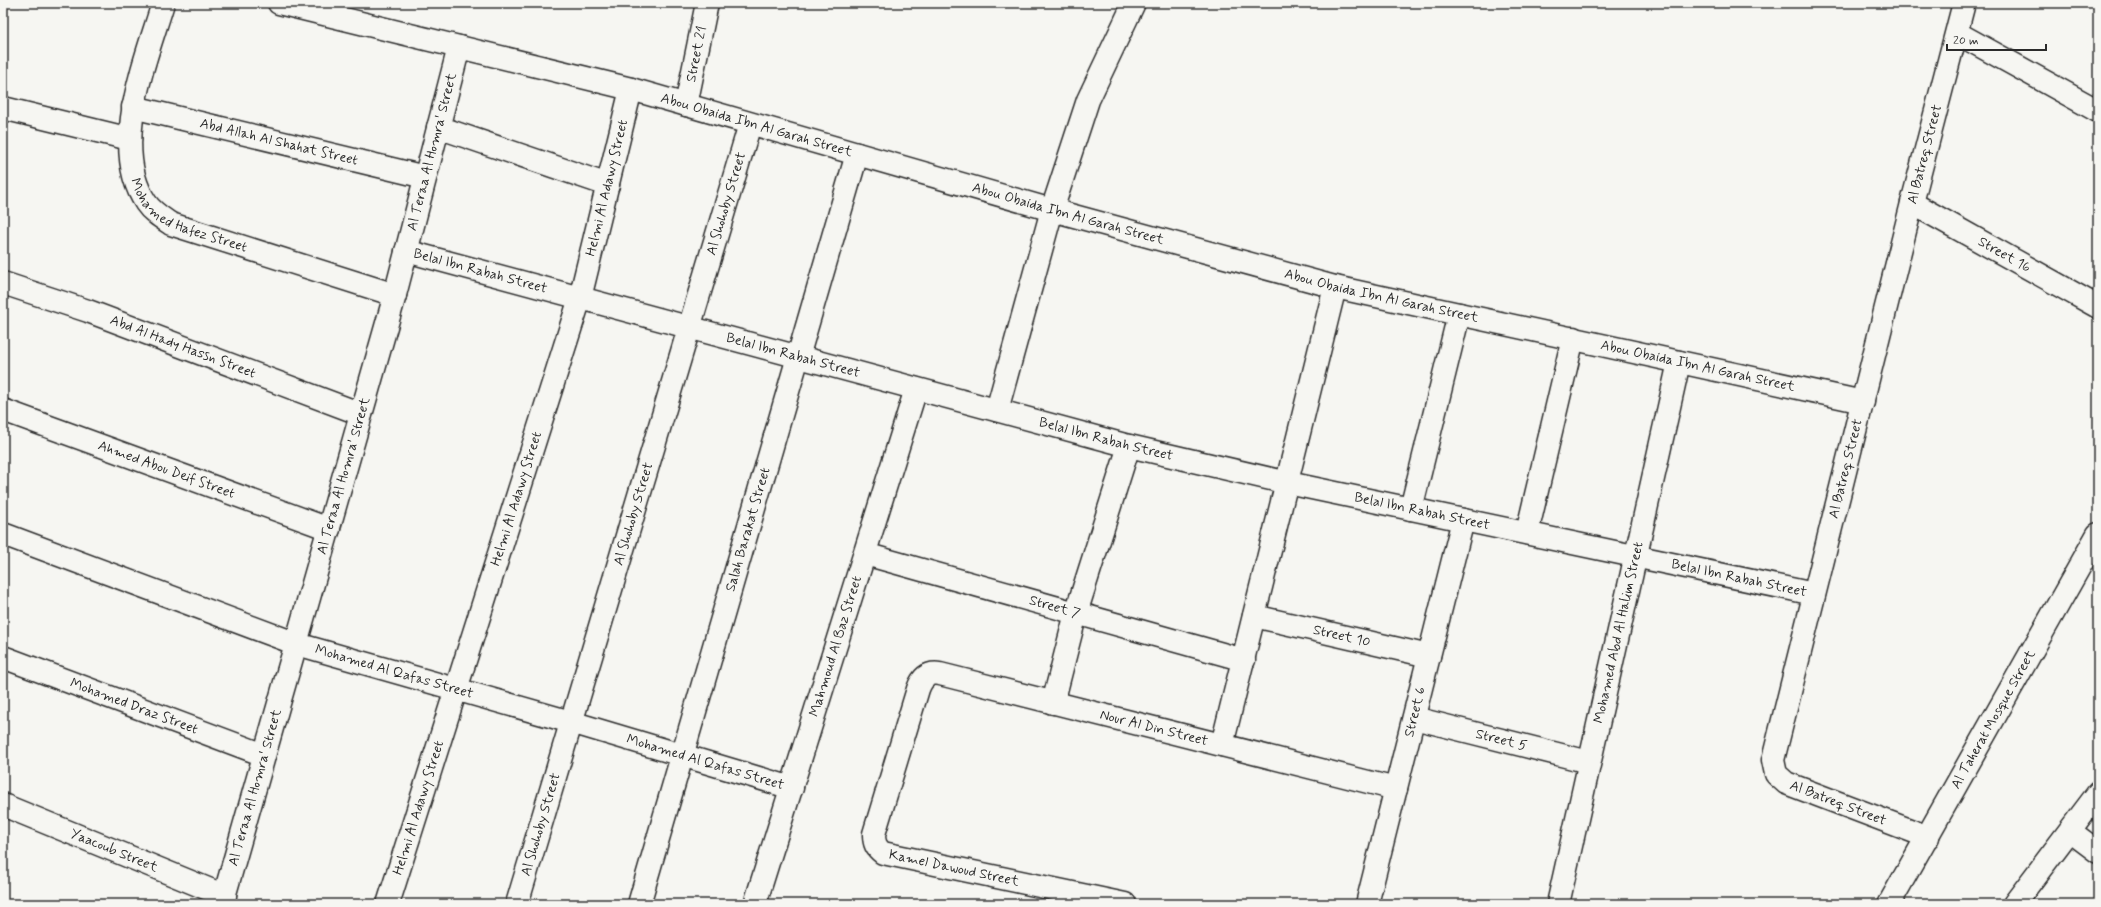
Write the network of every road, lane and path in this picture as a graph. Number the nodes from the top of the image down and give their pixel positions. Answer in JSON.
{"nodes":[{"id":1,"x":163,"y":3,"type":"edge"},
{"id":2,"x":279,"y":3,"type":"edge"},
{"id":3,"x":707,"y":3,"type":"edge"},
{"id":4,"x":1134,"y":3,"type":"edge"},
{"id":5,"x":1964,"y":3,"type":"edge"},
{"id":6,"x":1957,"y":33,"type":"junction"},
{"id":7,"x":459,"y":47,"type":"junction"},
{"id":8,"x":631,"y":89,"type":"junction"},
{"id":9,"x":686,"y":105,"type":"junction"},
{"id":10,"x":133,"y":107,"type":"junction"},
{"id":11,"x":3,"y":108,"type":"edge"},
{"id":12,"x":2098,"y":111,"type":"edge"},
{"id":13,"x":750,"y":124,"type":"junction"},
{"id":14,"x":438,"y":127,"type":"junction"},
{"id":15,"x":130,"y":139,"type":"junction"},
{"id":16,"x":856,"y":154,"type":"junction"},
{"id":17,"x":425,"y":176,"type":"junction"},
{"id":18,"x":608,"y":185,"type":"junction"},
{"id":19,"x":1912,"y":203,"type":"junction"},
{"id":20,"x":1052,"y":210,"type":"junction"},
{"id":21,"x":406,"y":251,"type":"junction"},
{"id":22,"x":3,"y":283,"type":"edge"},
{"id":23,"x":1335,"y":287,"type":"junction"},
{"id":24,"x":395,"y":295,"type":"junction"},
{"id":25,"x":580,"y":298,"type":"junction"},
{"id":26,"x":2098,"y":307,"type":"edge"},
{"id":27,"x":1459,"y":314,"type":"junction"},
{"id":28,"x":689,"y":327,"type":"junction"},
{"id":29,"x":1573,"y":338,"type":"junction"},
{"id":30,"x":799,"y":357,"type":"junction"},
{"id":31,"x":1678,"y":362,"type":"junction"},
{"id":32,"x":916,"y":389,"type":"junction"},
{"id":33,"x":1863,"y":402,"type":"junction"},
{"id":34,"x":3,"y":410,"type":"edge"},
{"id":35,"x":997,"y":410,"type":"junction"},
{"id":36,"x":361,"y":414,"type":"junction"},
{"id":37,"x":1129,"y":446,"type":"junction"},
{"id":38,"x":1288,"y":483,"type":"junction"},
{"id":39,"x":1410,"y":509,"type":"junction"},
{"id":40,"x":1463,"y":520,"type":"junction"},
{"id":41,"x":329,"y":529,"type":"junction"},
{"id":42,"x":1527,"y":533,"type":"junction"},
{"id":43,"x":3,"y":534,"type":"edge"},
{"id":44,"x":2098,"y":534,"type":"edge"},
{"id":45,"x":865,"y":554,"type":"junction"},
{"id":46,"x":1636,"y":556,"type":"junction"},
{"id":47,"x":1814,"y":594,"type":"junction"},
{"id":48,"x":1076,"y":613,"type":"junction"},
{"id":49,"x":1254,"y":616,"type":"junction"},
{"id":50,"x":296,"y":644,"type":"junction"},
{"id":51,"x":1429,"y":656,"type":"junction"},
{"id":52,"x":3,"y":657,"type":"edge"},
{"id":53,"x":1244,"y":660,"type":"junction"},
{"id":54,"x":918,"y":689,"type":"joint"},
{"id":55,"x":457,"y":690,"type":"junction"},
{"id":56,"x":1052,"y":703,"type":"junction"},
{"id":57,"x":1414,"y":718,"type":"junction"},
{"id":58,"x":571,"y":722,"type":"junction"},
{"id":59,"x":1222,"y":745,"type":"junction"},
{"id":60,"x":264,"y":755,"type":"junction"},
{"id":61,"x":682,"y":756,"type":"junction"},
{"id":62,"x":1590,"y":762,"type":"junction"},
{"id":63,"x":792,"y":788,"type":"junction"},
{"id":64,"x":1396,"y":789,"type":"junction"},
{"id":65,"x":2098,"y":793,"type":"edge"},
{"id":66,"x":3,"y":805,"type":"edge"},
{"id":67,"x":2070,"y":831,"type":"junction"},
{"id":68,"x":1928,"y":837,"type":"junction"},
{"id":69,"x":2098,"y":852,"type":"edge"},
{"id":70,"x":223,"y":900,"type":"edge"},
{"id":71,"x":2018,"y":903,"type":"edge"},
{"id":72,"x":388,"y":904,"type":"edge"},
{"id":73,"x":517,"y":904,"type":"edge"},
{"id":74,"x":639,"y":904,"type":"edge"},
{"id":75,"x":755,"y":904,"type":"edge"},
{"id":76,"x":1125,"y":904,"type":"edge"},
{"id":77,"x":1367,"y":904,"type":"edge"},
{"id":78,"x":1558,"y":904,"type":"edge"},
{"id":79,"x":1889,"y":904,"type":"edge"}],
"edges":[{"from":1,"to":10,"type":"street","name":"Mohamed Hafez Street"},
{"from":2,"to":7,"type":"street","name":"Abou Obaida Ibn Al Garah Street"},
{"from":3,"to":9,"type":"street","name":"Street 21"},
{"from":4,"to":20,"type":"street"},
{"from":5,"to":6,"type":"street","name":"Al Batreq Street"},
{"from":6,"to":12,"type":"street"},
{"from":6,"to":19,"type":"street","name":"Al Batreq Street"},
{"from":7,"to":8,"type":"street","name":"Abou Obaida Ibn Al Garah Street"},
{"from":7,"to":14,"type":"street","name":"Al Teraa Al Homra' Street"},
{"from":8,"to":9,"type":"street","name":"Abou Obaida Ibn Al Garah Street"},
{"from":8,"to":18,"type":"street","name":"Helmi Al Adawy Street"},
{"from":9,"to":13,"type":"street","name":"Abou Obaida Ibn Al Garah Street"},
{"from":10,"to":15,"type":"street","name":"Mohamed Hafez Street"},
{"from":10,"to":17,"type":"street","name":"Abd Allah Al Shahat Street"},
{"from":11,"to":15,"type":"street"},
{"from":13,"to":16,"type":"street","name":"Abou Obaida Ibn Al Garah Street"},
{"from":13,"to":28,"type":"street","name":"Al Shohoby Street"},
{"from":14,"to":17,"type":"street","name":"Al Teraa Al Homra' Street"},
{"from":14,"to":18,"type":"street"},
{"from":15,"to":24,"type":"street","name":"Mohamed Hafez Street"},
{"from":16,"to":20,"type":"street","name":"Abou Obaida Ibn Al Garah Street"},
{"from":16,"to":30,"type":"street","name":"Salah Barakat Street"},
{"from":17,"to":21,"type":"street","name":"Al Teraa Al Homra' Street"},
{"from":18,"to":25,"type":"street","name":"Helmi Al Adawy Street"},
{"from":19,"to":26,"type":"street","name":"Street 16"},
{"from":19,"to":33,"type":"street","name":"Al Batreq Street"},
{"from":20,"to":23,"type":"street","name":"Abou Obaida Ibn Al Garah Street"},
{"from":20,"to":35,"type":"street"},
{"from":21,"to":24,"type":"street","name":"Al Teraa Al Homra' Street"},
{"from":21,"to":25,"type":"street","name":"Belal Ibn Rabah Street"},
{"from":22,"to":36,"type":"street","name":"Abd Al Hady Hassn Street"},
{"from":23,"to":27,"type":"street","name":"Abou Obaida Ibn Al Garah Street"},
{"from":23,"to":38,"type":"street"},
{"from":24,"to":36,"type":"street","name":"Al Teraa Al Homra' Street"},
{"from":25,"to":28,"type":"street","name":"Belal Ibn Rabah Street"},
{"from":25,"to":55,"type":"street","name":"Helmi Al Adawy Street"},
{"from":27,"to":29,"type":"street","name":"Abou Obaida Ibn Al Garah Street"},
{"from":27,"to":39,"type":"street"},
{"from":28,"to":30,"type":"street","name":"Belal Ibn Rabah Street"},
{"from":28,"to":58,"type":"street","name":"Al Shohoby Street"},
{"from":29,"to":31,"type":"street","name":"Abou Obaida Ibn Al Garah Street"},
{"from":29,"to":42,"type":"street"},
{"from":30,"to":32,"type":"street","name":"Belal Ibn Rabah Street"},
{"from":30,"to":61,"type":"street","name":"Salah Barakat Street"},
{"from":31,"to":33,"type":"street","name":"Abou Obaida Ibn Al Garah Street"},
{"from":31,"to":46,"type":"street","name":"Mohamed Abd Al Halim Street"},
{"from":32,"to":35,"type":"street","name":"Belal Ibn Rabah Street"},
{"from":32,"to":45,"type":"street","name":"Mahmoud Al Baz Street"},
{"from":33,"to":47,"type":"street","name":"Al Batreq Street"},
{"from":34,"to":41,"type":"street","name":"Ahmed Abou Deif Street"},
{"from":35,"to":37,"type":"street","name":"Belal Ibn Rabah Street"},
{"from":36,"to":41,"type":"street","name":"Al Teraa Al Homra' Street"},
{"from":37,"to":38,"type":"street","name":"Belal Ibn Rabah Street"},
{"from":37,"to":48,"type":"street"},
{"from":38,"to":39,"type":"street","name":"Belal Ibn Rabah Street"},
{"from":38,"to":49,"type":"street"},
{"from":39,"to":40,"type":"street","name":"Belal Ibn Rabah Street"},
{"from":40,"to":42,"type":"street","name":"Belal Ibn Rabah Street"},
{"from":40,"to":51,"type":"street","name":"Street 6"},
{"from":41,"to":50,"type":"street","name":"Al Teraa Al Homra' Street"},
{"from":42,"to":46,"type":"street","name":"Belal Ibn Rabah Street"},
{"from":43,"to":50,"type":"street","name":"Mohamed Al Qafas Street"},
{"from":44,"to":68,"type":"street","name":"Al Taherat Mosque Street"},
{"from":45,"to":48,"type":"street","name":"Street 7"},
{"from":45,"to":63,"type":"street","name":"Mahmoud Al Baz Street"},
{"from":46,"to":47,"type":"street","name":"Belal Ibn Rabah Street"},
{"from":46,"to":62,"type":"street","name":"Mohamed Abd Al Halim Street"},
{"from":47,"to":68,"type":"street","name":"Al Batreq Street"},
{"from":48,"to":53,"type":"street","name":"Street 7"},
{"from":48,"to":56,"type":"street"},
{"from":49,"to":51,"type":"street","name":"Street 10"},
{"from":49,"to":53,"type":"street"},
{"from":50,"to":55,"type":"street","name":"Mohamed Al Qafas Street"},
{"from":50,"to":60,"type":"street","name":"Al Teraa Al Homra' Street"},
{"from":51,"to":57,"type":"street","name":"Street 6"},
{"from":52,"to":60,"type":"street","name":"Mohamed Draz Street"},
{"from":53,"to":59,"type":"street"},
{"from":54,"to":56,"type":"street","name":"Nour Al Din Street"},
{"from":54,"to":76,"type":"street","name":"Kamel Dawoud Street"},
{"from":55,"to":58,"type":"street","name":"Mohamed Al Qafas Street"},
{"from":55,"to":72,"type":"street","name":"Helmi Al Adawy Street"},
{"from":56,"to":59,"type":"street","name":"Nour Al Din Street"},
{"from":57,"to":62,"type":"street","name":"Street 5"},
{"from":57,"to":64,"type":"street","name":"Street 6"},
{"from":58,"to":61,"type":"street","name":"Mohamed Al Qafas Street"},
{"from":58,"to":73,"type":"street","name":"Al Shohoby Street"},
{"from":59,"to":64,"type":"street","name":"Nour Al Din Street"},
{"from":60,"to":70,"type":"street","name":"Al Teraa Al Homra' Street"},
{"from":61,"to":63,"type":"street","name":"Mohamed Al Qafas Street"},
{"from":61,"to":74,"type":"street","name":"Salah Barakat Street"},
{"from":62,"to":78,"type":"street","name":"Mohamed Abd Al Halim Street"},
{"from":63,"to":75,"type":"street","name":"Mahmoud Al Baz Street"},
{"from":64,"to":77,"type":"street","name":"Street 6"},
{"from":65,"to":67,"type":"street"},
{"from":66,"to":70,"type":"street","name":"Yaacoub Street"},
{"from":67,"to":69,"type":"street"},
{"from":67,"to":71,"type":"street"},
{"from":68,"to":79,"type":"street","name":"Al Taherat Mosque Street"}]}
